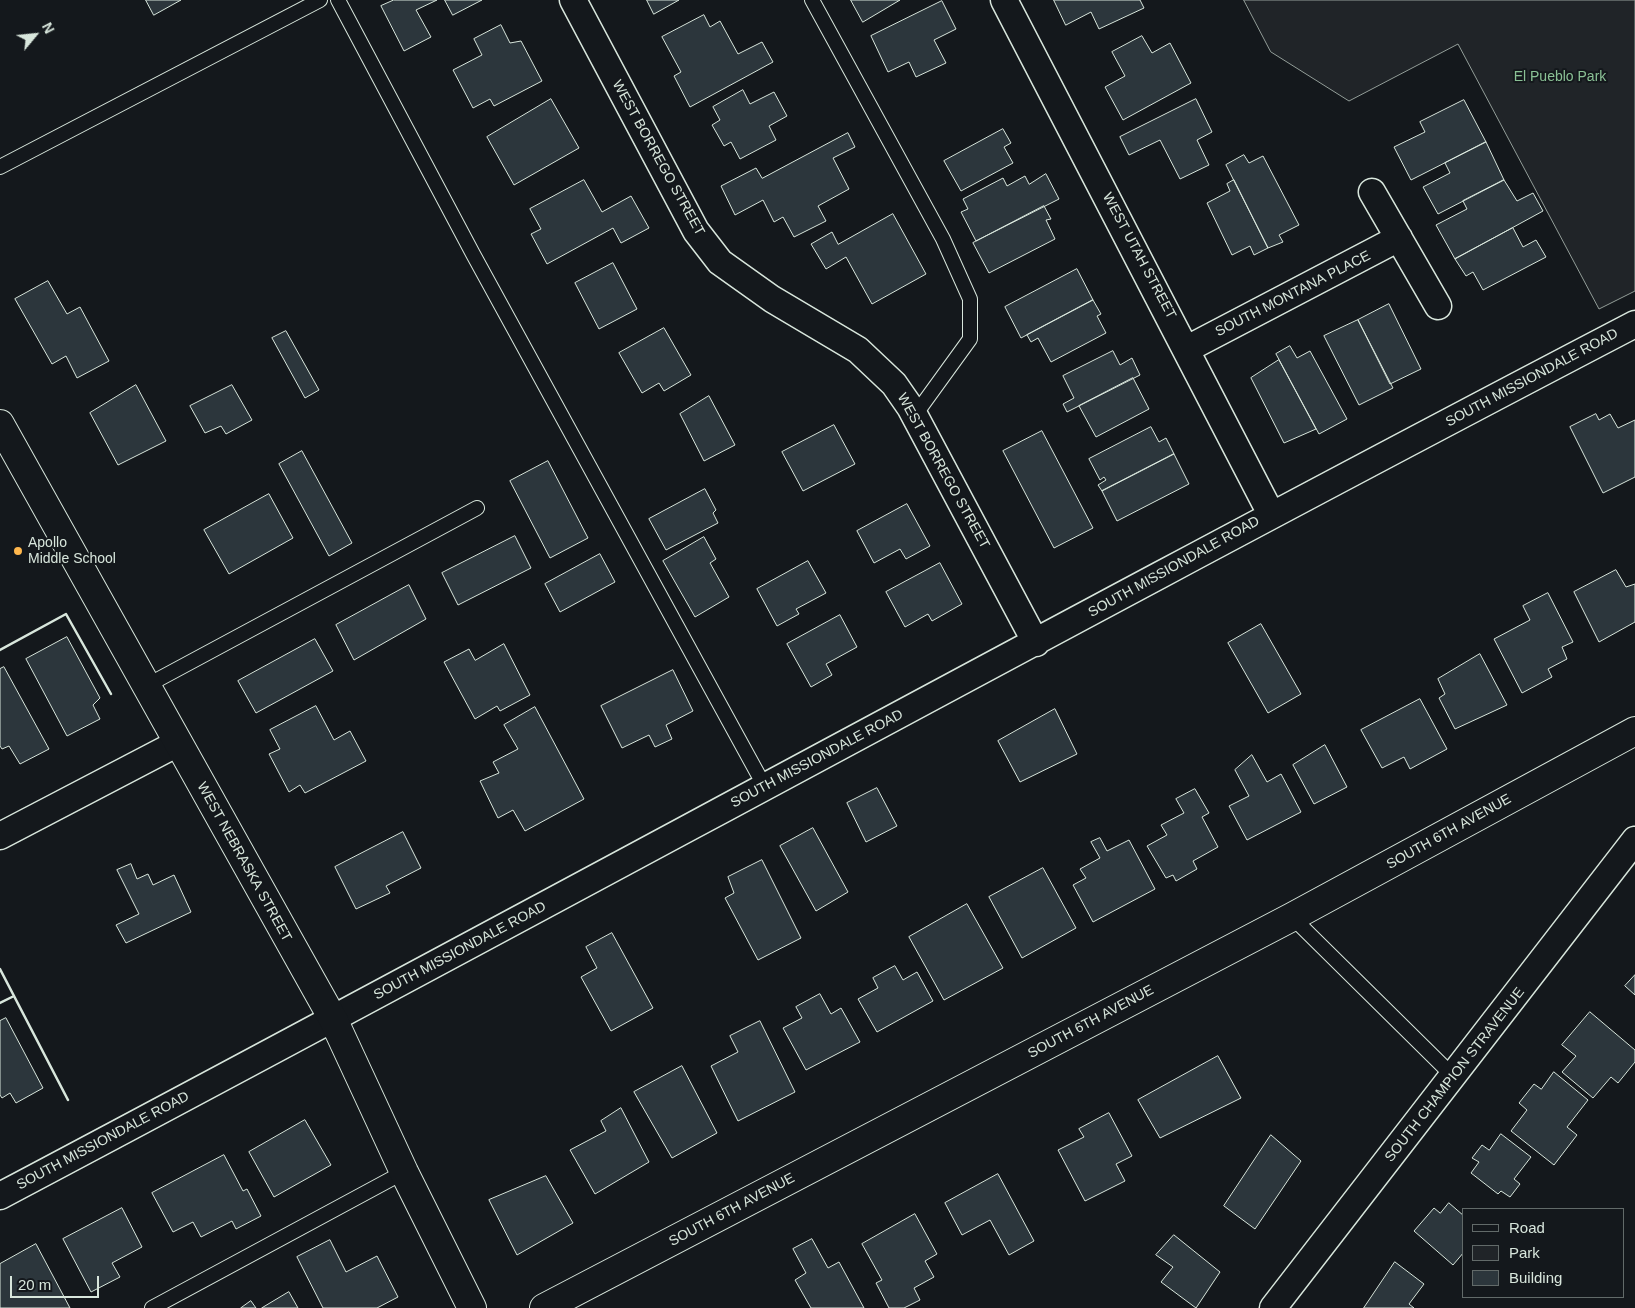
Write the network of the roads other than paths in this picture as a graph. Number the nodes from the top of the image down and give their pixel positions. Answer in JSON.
{"nodes":[{"id":1,"x":320,"y":0,"type":"edge"},
{"id":2,"x":338,"y":0,"type":"edge"},
{"id":3,"x":573,"y":0,"type":"edge"},
{"id":4,"x":812,"y":0,"type":"edge"},
{"id":5,"x":1004,"y":0,"type":"edge"},
{"id":6,"x":0,"y":167,"type":"edge"},
{"id":7,"x":1372,"y":192,"type":"dead end"},
{"id":8,"x":1399,"y":238,"type":"junction"},
{"id":9,"x":1438,"y":306,"type":"dead end"},
{"id":10,"x":1635,"y":324,"type":"edge"},
{"id":11,"x":1187,"y":349,"type":"junction"},
{"id":12,"x":915,"y":416,"type":"junction"},
{"id":13,"x":0,"y":424,"type":"edge"},
{"id":14,"x":477,"y":508,"type":"dead end"},
{"id":15,"x":1271,"y":514,"type":"junction"},
{"id":16,"x":1036,"y":642,"type":"junction"},
{"id":17,"x":146,"y":686,"type":"junction"},
{"id":18,"x":1635,"y":731,"type":"edge"},
{"id":19,"x":178,"y":743,"type":"junction"},
{"id":20,"x":765,"y":787,"type":"junction"},
{"id":21,"x":0,"y":836,"type":"edge"},
{"id":22,"x":1635,"y":840,"type":"edge"},
{"id":23,"x":1292,"y":917,"type":"junction"},
{"id":24,"x":333,"y":1019,"type":"junction"},
{"id":25,"x":1454,"y":1077,"type":"junction"},
{"id":26,"x":404,"y":1172,"type":"junction"},
{"id":27,"x":0,"y":1196,"type":"edge"},
{"id":28,"x":152,"y":1308,"type":"edge"},
{"id":29,"x":472,"y":1308,"type":"edge"},
{"id":30,"x":544,"y":1308,"type":"edge"},
{"id":31,"x":1273,"y":1308,"type":"edge"}],
"edges":[{"from":1,"to":6,"type":"lane"},
{"from":2,"to":20,"type":"lane"},
{"from":3,"to":12,"type":"street","name":"WEST BORREGO STREET"},
{"from":4,"to":12,"type":"lane"},
{"from":5,"to":11,"type":"street","name":"WEST UTAH STREET"},
{"from":7,"to":8,"type":"street"},
{"from":8,"to":9,"type":"street"},
{"from":8,"to":11,"type":"street","name":"SOUTH MONTANA PLACE"},
{"from":10,"to":15,"type":"street","name":"SOUTH MISSIONDALE ROAD"},
{"from":11,"to":15,"type":"street","name":"WEST UTAH STREET"},
{"from":12,"to":16,"type":"street","name":"WEST BORREGO STREET"},
{"from":13,"to":17,"type":"street","name":"WEST NEBRASKA STREET"},
{"from":14,"to":17,"type":"lane"},
{"from":15,"to":16,"type":"street","name":"SOUTH MISSIONDALE ROAD"},
{"from":16,"to":20,"type":"street","name":"SOUTH MISSIONDALE ROAD"},
{"from":17,"to":19,"type":"street","name":"WEST NEBRASKA STREET"},
{"from":18,"to":23,"type":"street","name":"SOUTH 6TH AVENUE"},
{"from":19,"to":21,"type":"street"},
{"from":19,"to":24,"type":"street","name":"WEST NEBRASKA STREET"},
{"from":20,"to":24,"type":"street","name":"SOUTH MISSIONDALE ROAD"},
{"from":22,"to":25,"type":"street","name":"SOUTH CHAMPION STRAVENUE"},
{"from":23,"to":25,"type":"lane"},
{"from":23,"to":30,"type":"street","name":"SOUTH 6TH AVENUE"},
{"from":24,"to":26,"type":"street","name":"WEST NEBRASKA STREET"},
{"from":24,"to":27,"type":"street","name":"SOUTH MISSIONDALE ROAD"},
{"from":25,"to":31,"type":"street","name":"SOUTH CHAMPION STRAVENUE"},
{"from":26,"to":28,"type":"lane"},
{"from":26,"to":29,"type":"street","name":"WEST NEBRASKA STREET"}]}
